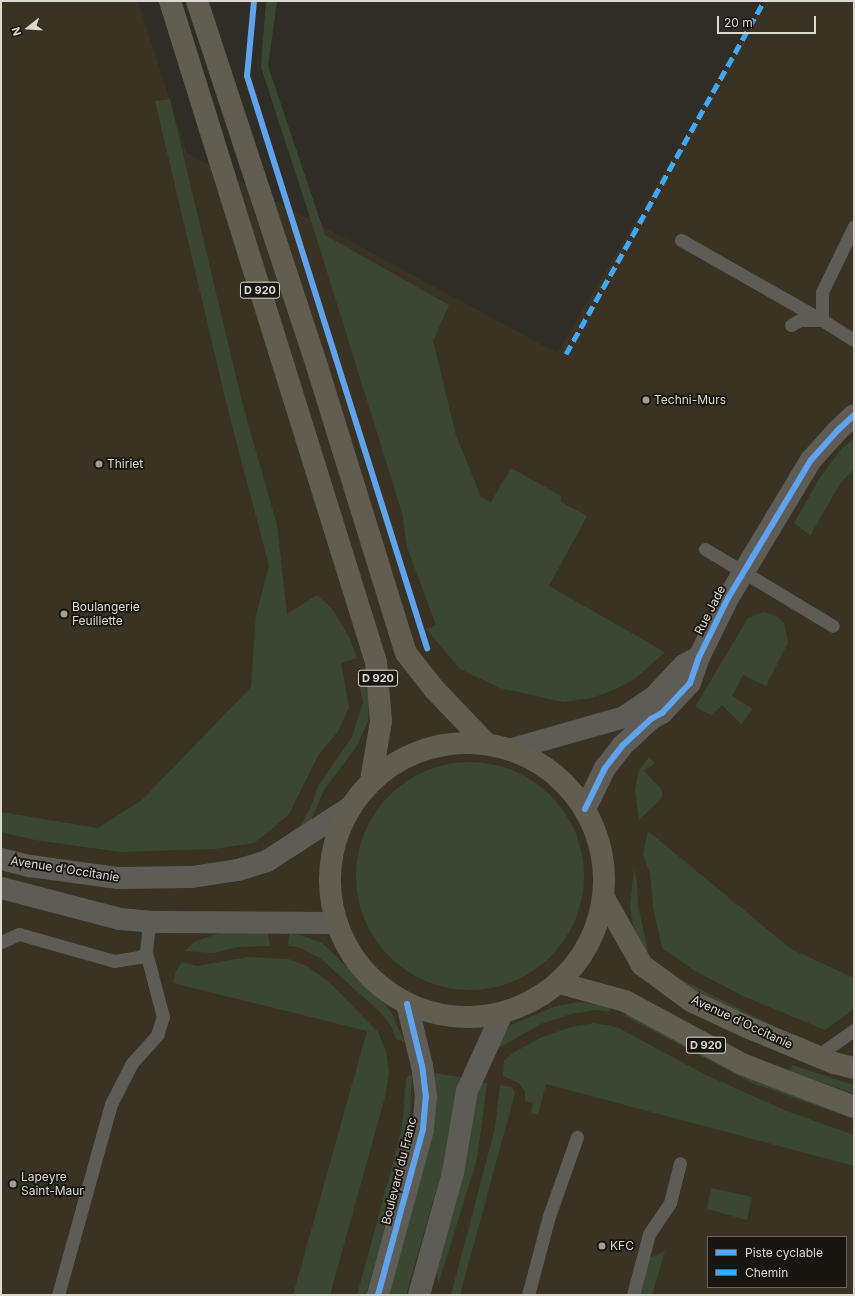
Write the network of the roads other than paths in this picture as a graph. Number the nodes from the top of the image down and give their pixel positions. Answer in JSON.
{"nodes":[{"id":1,"x":170,"y":1,"type":"edge"},
{"id":2,"x":197,"y":1,"type":"edge"},
{"id":3,"x":854,"y":226,"type":"edge"},
{"id":4,"x":681,"y":240,"type":"dead end"},
{"id":5,"x":822,"y":320,"type":"junction"},
{"id":6,"x":791,"y":325,"type":"dead end"},
{"id":7,"x":854,"y":340,"type":"edge"},
{"id":8,"x":854,"y":415,"type":"edge"},
{"id":9,"x":705,"y":549,"type":"dead end"},
{"id":10,"x":743,"y":573,"type":"junction"},
{"id":11,"x":833,"y":626,"type":"dead end"},
{"id":12,"x":699,"y":657,"type":"junction"},
{"id":13,"x":486,"y":743,"type":"junction"},
{"id":14,"x":512,"y":749,"type":"junction"},
{"id":15,"x":371,"y":781,"type":"junction"},
{"id":16,"x":352,"y":806,"type":"junction"},
{"id":17,"x":585,"y":809,"type":"junction"},
{"id":18,"x":1,"y":859,"type":"edge"},
{"id":19,"x":1,"y":888,"type":"edge"},
{"id":20,"x":604,"y":898,"type":"junction"},
{"id":21,"x":149,"y":922,"type":"junction"},
{"id":22,"x":337,"y":923,"type":"junction"},
{"id":23,"x":1,"y":942,"type":"edge"},
{"id":24,"x":146,"y":952,"type":"junction"},
{"id":25,"x":559,"y":983,"type":"junction"},
{"id":26,"x":407,"y":1004,"type":"junction"},
{"id":27,"x":502,"y":1014,"type":"junction"},
{"id":28,"x":854,"y":1030,"type":"edge"},
{"id":29,"x":818,"y":1056,"type":"junction"},
{"id":30,"x":854,"y":1068,"type":"edge"},
{"id":31,"x":854,"y":1108,"type":"edge"},
{"id":32,"x":577,"y":1137,"type":"dead end"},
{"id":33,"x":680,"y":1163,"type":"dead end"},
{"id":34,"x":58,"y":1295,"type":"edge"},
{"id":35,"x":378,"y":1295,"type":"edge"},
{"id":36,"x":419,"y":1295,"type":"edge"},
{"id":37,"x":528,"y":1295,"type":"edge"},
{"id":38,"x":633,"y":1295,"type":"edge"}],
"edges":[{"from":1,"to":15,"type":"main road","number":"D 920"},
{"from":2,"to":13,"type":"main road","number":"D 920"},
{"from":3,"to":5,"type":"lane"},
{"from":4,"to":5,"type":"lane"},
{"from":5,"to":6,"type":"lane"},
{"from":5,"to":7,"type":"lane"},
{"from":8,"to":10,"type":"street","name":"Rue Jade"},
{"from":9,"to":10,"type":"lane"},
{"from":10,"to":11,"type":"lane"},
{"from":10,"to":12,"type":"street","name":"Rue Jade"},
{"from":12,"to":14,"type":"street"},
{"from":12,"to":17,"type":"street","name":"Rue Jade"},
{"from":13,"to":14,"type":"main road"},
{"from":13,"to":15,"type":"main road"},
{"from":14,"to":17,"type":"main road"},
{"from":15,"to":16,"type":"main road"},
{"from":16,"to":18,"type":"street","name":"Avenue d'Occitanie"},
{"from":16,"to":22,"type":"main road"},
{"from":17,"to":20,"type":"main road"},
{"from":19,"to":21,"type":"street"},
{"from":20,"to":25,"type":"main road"},
{"from":20,"to":29,"type":"main road","name":"Avenue d'Occitanie","number":"D 920"},
{"from":21,"to":22,"type":"street"},
{"from":21,"to":24,"type":"lane"},
{"from":22,"to":26,"type":"main road"},
{"from":23,"to":24,"type":"lane"},
{"from":24,"to":34,"type":"lane"},
{"from":25,"to":27,"type":"main road"},
{"from":25,"to":31,"type":"main road","number":"D 920"},
{"from":26,"to":27,"type":"main road"},
{"from":26,"to":35,"type":"street","name":"Boulevard du Franc"},
{"from":27,"to":36,"type":"street"},
{"from":28,"to":29,"type":"lane"},
{"from":29,"to":30,"type":"main road","name":"Avenue d'Occitanie","number":"D 920"},
{"from":32,"to":37,"type":"lane"},
{"from":33,"to":38,"type":"lane"}]}
